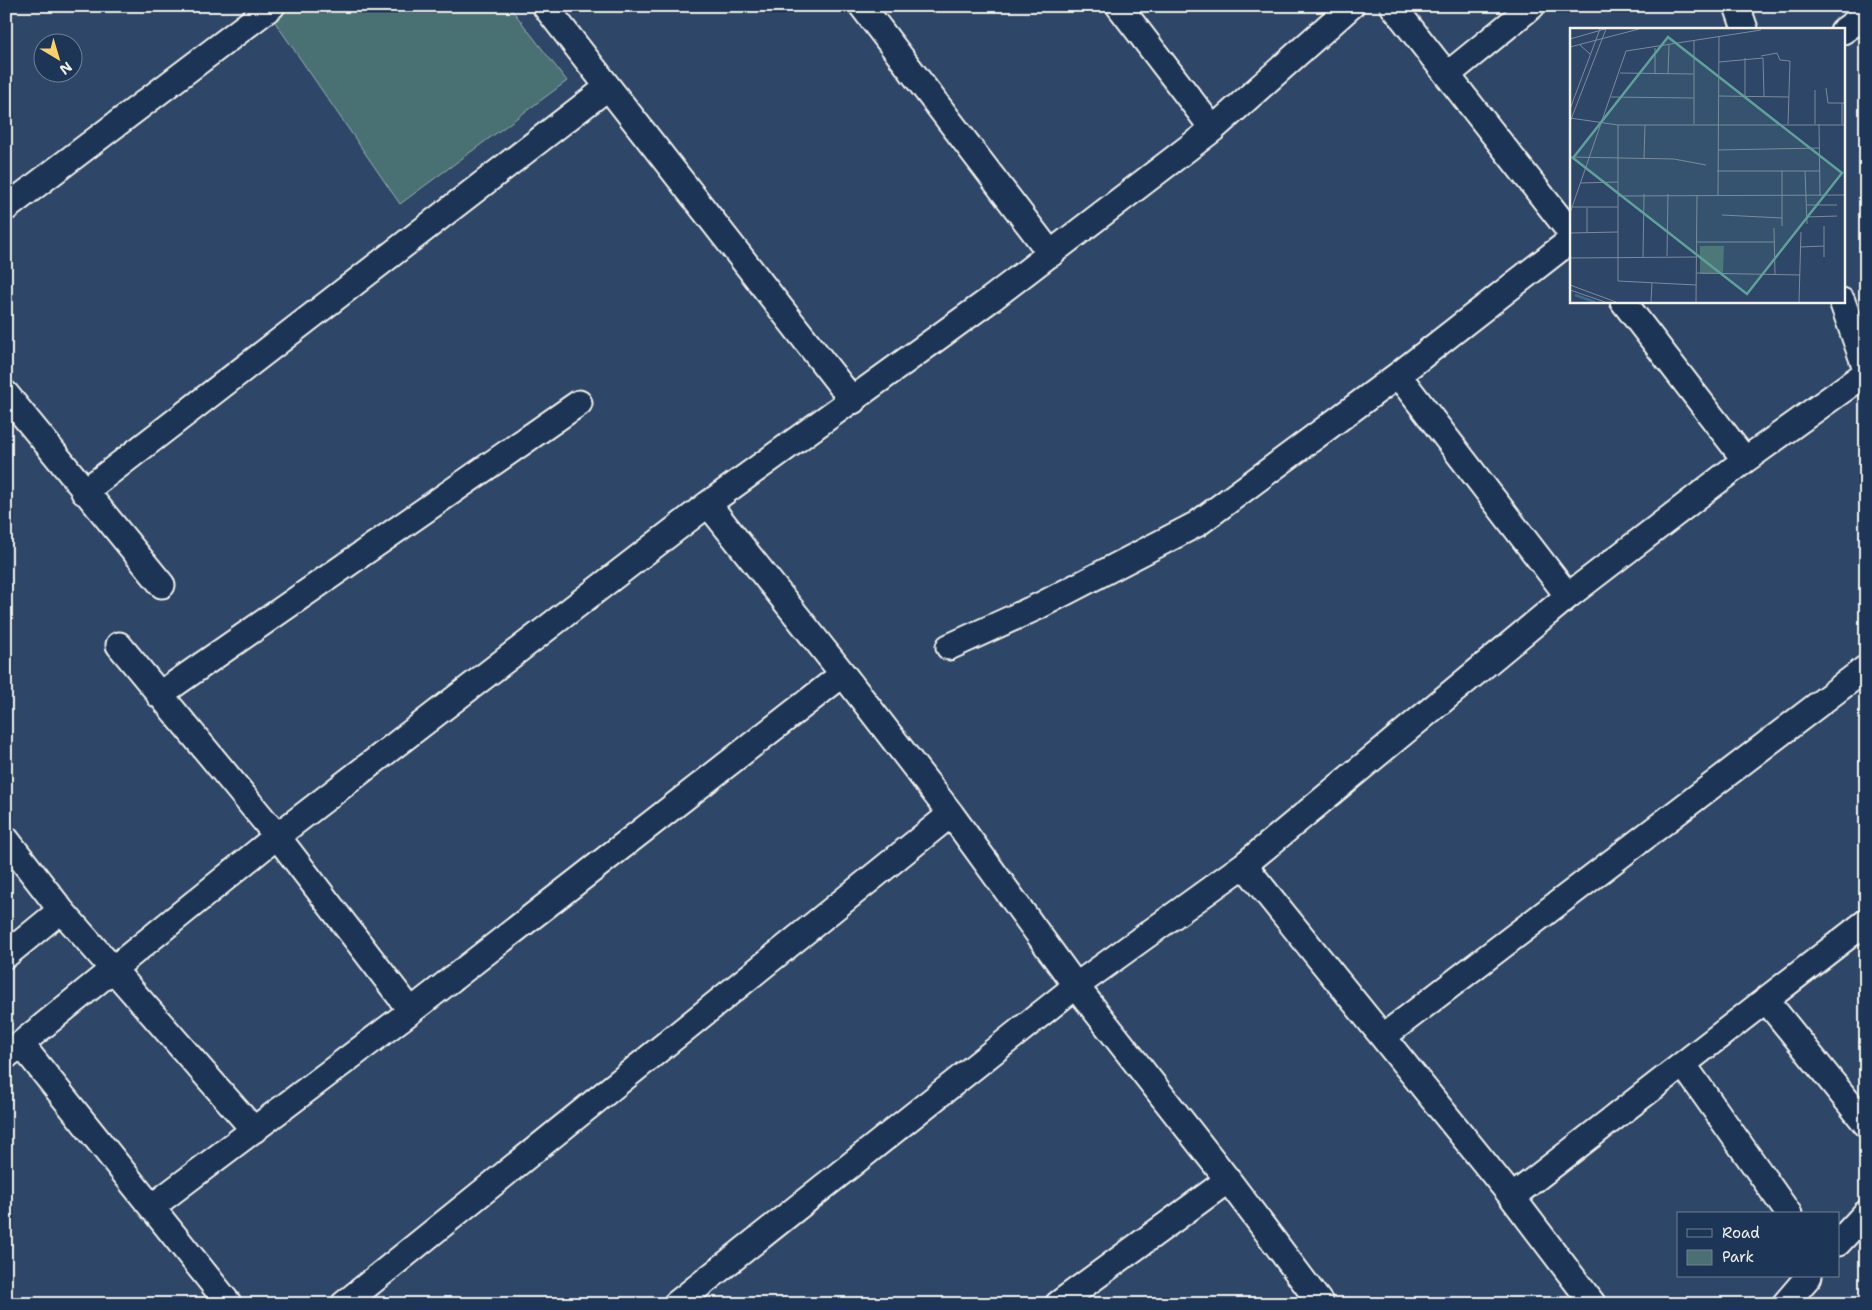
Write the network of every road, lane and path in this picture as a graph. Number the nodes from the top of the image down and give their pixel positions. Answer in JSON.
{"nodes":[{"id":1,"x":272,"y":6,"type":"edge"},
{"id":2,"x":545,"y":6,"type":"edge"},
{"id":3,"x":862,"y":6,"type":"edge"},
{"id":4,"x":1119,"y":6,"type":"edge"},
{"id":5,"x":1351,"y":6,"type":"edge"},
{"id":6,"x":1392,"y":6,"type":"edge"},
{"id":7,"x":1532,"y":6,"type":"edge"},
{"id":8,"x":1737,"y":6,"type":"edge"},
{"id":9,"x":1866,"y":15,"type":"edge"},
{"id":10,"x":1745,"y":28,"type":"edge"},
{"id":11,"x":1844,"y":30,"type":"edge"},
{"id":12,"x":1447,"y":75,"type":"junction"},
{"id":13,"x":608,"y":87,"type":"junction"},
{"id":14,"x":1213,"y":129,"type":"junction"},
{"id":15,"x":6,"y":208,"type":"edge"},
{"id":16,"x":1570,"y":232,"type":"edge"},
{"id":17,"x":1570,"y":241,"type":"edge"},
{"id":18,"x":1051,"y":254,"type":"junction"},
{"id":19,"x":1624,"y":302,"type":"edge"},
{"id":20,"x":1842,"y":302,"type":"edge"},
{"id":21,"x":1866,"y":371,"type":"edge"},
{"id":22,"x":1398,"y":375,"type":"junction"},
{"id":23,"x":6,"y":394,"type":"edge"},
{"id":24,"x":853,"y":401,"type":"junction"},
{"id":25,"x":579,"y":403,"type":"dead end"},
{"id":26,"x":1745,"y":460,"type":"junction"},
{"id":27,"x":84,"y":492,"type":"junction"},
{"id":28,"x":708,"y":504,"type":"junction"},
{"id":29,"x":162,"y":585,"type":"dead end"},
{"id":30,"x":1568,"y":596,"type":"junction"},
{"id":31,"x":118,"y":644,"type":"dead end"},
{"id":32,"x":949,"y":647,"type":"dead end"},
{"id":33,"x":1866,"y":668,"type":"edge"},
{"id":34,"x":844,"y":674,"type":"junction"},
{"id":35,"x":160,"y":696,"type":"junction"},
{"id":36,"x":951,"y":814,"type":"junction"},
{"id":37,"x":277,"y":836,"type":"junction"},
{"id":38,"x":6,"y":840,"type":"edge"},
{"id":39,"x":1244,"y":864,"type":"junction"},
{"id":40,"x":60,"y":910,"type":"junction"},
{"id":41,"x":1866,"y":922,"type":"edge"},
{"id":42,"x":6,"y":955,"type":"edge"},
{"id":43,"x":113,"y":970,"type":"junction"},
{"id":44,"x":1076,"y":986,"type":"junction"},
{"id":45,"x":1766,"y":1000,"type":"junction"},
{"id":46,"x":411,"y":1011,"type":"junction"},
{"id":47,"x":1384,"y":1036,"type":"junction"},
{"id":48,"x":14,"y":1050,"type":"edge"},
{"id":49,"x":1683,"y":1064,"type":"junction"},
{"id":50,"x":1866,"y":1124,"type":"edge"},
{"id":51,"x":254,"y":1130,"type":"junction"},
{"id":52,"x":1228,"y":1180,"type":"junction"},
{"id":53,"x":1512,"y":1197,"type":"junction"},
{"id":54,"x":153,"y":1206,"type":"junction"},
{"id":55,"x":1788,"y":1212,"type":"edge"},
{"id":56,"x":1866,"y":1212,"type":"edge"},
{"id":57,"x":1840,"y":1241,"type":"edge"},
{"id":58,"x":1807,"y":1278,"type":"edge"},
{"id":59,"x":229,"y":1304,"type":"edge"},
{"id":60,"x":344,"y":1304,"type":"edge"},
{"id":61,"x":676,"y":1304,"type":"edge"},
{"id":62,"x":1058,"y":1304,"type":"edge"},
{"id":63,"x":1321,"y":1304,"type":"edge"},
{"id":64,"x":1593,"y":1304,"type":"edge"},
{"id":65,"x":1785,"y":1304,"type":"edge"}],
"edges":[{"from":1,"to":15,"type":"street"},
{"from":2,"to":13,"type":"street"},
{"from":3,"to":18,"type":"street"},
{"from":4,"to":14,"type":"street"},
{"from":5,"to":14,"type":"street"},
{"from":6,"to":12,"type":"street"},
{"from":7,"to":12,"type":"street"},
{"from":8,"to":10,"type":"street"},
{"from":9,"to":11,"type":"street"},
{"from":12,"to":16,"type":"street"},
{"from":13,"to":24,"type":"street"},
{"from":13,"to":27,"type":"street"},
{"from":14,"to":18,"type":"street"},
{"from":17,"to":22,"type":"street"},
{"from":18,"to":24,"type":"street"},
{"from":19,"to":26,"type":"street"},
{"from":20,"to":21,"type":"street"},
{"from":21,"to":26,"type":"street"},
{"from":22,"to":30,"type":"street"},
{"from":22,"to":32,"type":"street"},
{"from":23,"to":27,"type":"street"},
{"from":24,"to":28,"type":"street"},
{"from":25,"to":35,"type":"street"},
{"from":26,"to":30,"type":"street"},
{"from":27,"to":29,"type":"street"},
{"from":28,"to":34,"type":"street"},
{"from":28,"to":37,"type":"street"},
{"from":30,"to":39,"type":"street"},
{"from":31,"to":35,"type":"street"},
{"from":33,"to":47,"type":"street"},
{"from":34,"to":36,"type":"street"},
{"from":34,"to":46,"type":"street"},
{"from":35,"to":37,"type":"street"},
{"from":36,"to":44,"type":"street"},
{"from":36,"to":60,"type":"street"},
{"from":37,"to":43,"type":"street"},
{"from":37,"to":46,"type":"street"},
{"from":38,"to":40,"type":"street"},
{"from":39,"to":44,"type":"street"},
{"from":39,"to":47,"type":"street"},
{"from":40,"to":42,"type":"street"},
{"from":40,"to":43,"type":"street"},
{"from":41,"to":45,"type":"street"},
{"from":43,"to":48,"type":"street"},
{"from":43,"to":51,"type":"street"},
{"from":44,"to":52,"type":"street"},
{"from":44,"to":61,"type":"street"},
{"from":45,"to":49,"type":"street"},
{"from":45,"to":50,"type":"street"},
{"from":46,"to":51,"type":"street"},
{"from":47,"to":53,"type":"street"},
{"from":48,"to":54,"type":"street"},
{"from":49,"to":53,"type":"street"},
{"from":49,"to":55,"type":"street"},
{"from":51,"to":54,"type":"street"},
{"from":52,"to":62,"type":"street"},
{"from":52,"to":63,"type":"street"},
{"from":53,"to":64,"type":"street"},
{"from":54,"to":59,"type":"street"},
{"from":56,"to":57,"type":"street"},
{"from":58,"to":65,"type":"street"}]}
